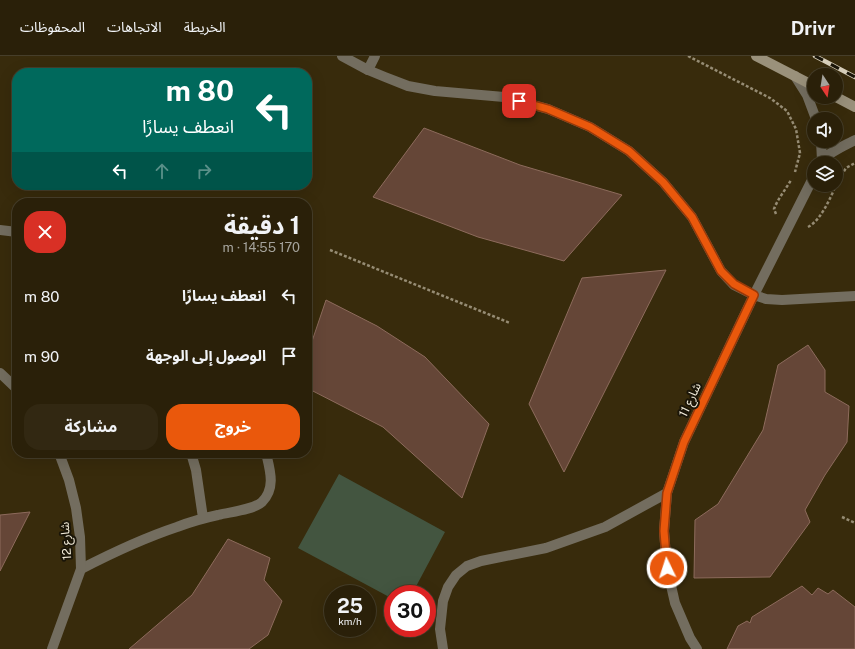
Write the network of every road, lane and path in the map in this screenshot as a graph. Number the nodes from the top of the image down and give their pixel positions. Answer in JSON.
{"nodes":[{"id":1,"x":342,"y":56,"type":"edge"},
{"id":2,"x":375,"y":56,"type":"edge"},
{"id":3,"x":688,"y":56,"type":"edge"},
{"id":4,"x":756,"y":56,"type":"edge"},
{"id":5,"x":368,"y":70,"type":"junction"},
{"id":6,"x":795,"y":76,"type":"junction"},
{"id":7,"x":807,"y":82,"type":"edge"},
{"id":8,"x":843,"y":100,"type":"edge"},
{"id":9,"x":855,"y":106,"type":"edge"},
{"id":10,"x":813,"y":112,"type":"edge"},
{"id":11,"x":855,"y":140,"type":"edge"},
{"id":12,"x":828,"y":156,"type":"edge"},
{"id":13,"x":855,"y":163,"type":"edge"},
{"id":14,"x":795,"y":173,"type":"dead end"},
{"id":15,"x":843,"y":173,"type":"edge"},
{"id":16,"x":791,"y":180,"type":"dead end"},
{"id":17,"x":807,"y":190,"type":"edge"},
{"id":18,"x":833,"y":192,"type":"edge"},
{"id":19,"x":791,"y":221,"type":"junction"},
{"id":20,"x":0,"y":230,"type":"edge"},
{"id":21,"x":12,"y":231,"type":"edge"},
{"id":22,"x":330,"y":250,"type":"dead end"},
{"id":23,"x":754,"y":295,"type":"junction"},
{"id":24,"x":855,"y":296,"type":"edge"},
{"id":25,"x":510,"y":323,"type":"dead end"},
{"id":26,"x":0,"y":373,"type":"edge"},
{"id":27,"x":12,"y":384,"type":"edge"},
{"id":28,"x":61,"y":458,"type":"edge"},
{"id":29,"x":192,"y":458,"type":"edge"},
{"id":30,"x":267,"y":458,"type":"edge"},
{"id":31,"x":667,"y":493,"type":"junction"},
{"id":32,"x":842,"y":517,"type":"dead end"},
{"id":33,"x":203,"y":518,"type":"junction"},
{"id":34,"x":855,"y":523,"type":"edge"},
{"id":35,"x":81,"y":569,"type":"junction"},
{"id":36,"x":52,"y":649,"type":"edge"},
{"id":37,"x":443,"y":649,"type":"edge"},
{"id":38,"x":697,"y":649,"type":"edge"}],
"edges":[{"from":1,"to":5,"type":"street"},
{"from":2,"to":5,"type":"street"},
{"from":3,"to":14,"type":"path"},
{"from":4,"to":6,"type":"main road"},
{"from":5,"to":23,"type":"street"},
{"from":6,"to":7,"type":"main road"},
{"from":6,"to":10,"type":"street"},
{"from":8,"to":9,"type":"main road"},
{"from":11,"to":12,"type":"street"},
{"from":13,"to":15,"type":"path"},
{"from":16,"to":19,"type":"path"},
{"from":17,"to":19,"type":"street","name":"شارع 11"},
{"from":18,"to":19,"type":"path"},
{"from":19,"to":23,"type":"street","name":"شارع 11"},
{"from":20,"to":21,"type":"street"},
{"from":22,"to":25,"type":"path"},
{"from":23,"to":24,"type":"street"},
{"from":23,"to":31,"type":"street","name":"شارع 11"},
{"from":26,"to":27,"type":"street"},
{"from":28,"to":35,"type":"street","name":"شارع 12"},
{"from":29,"to":33,"type":"street"},
{"from":30,"to":33,"type":"street"},
{"from":31,"to":37,"type":"street"},
{"from":31,"to":38,"type":"street","name":"شارع 11"},
{"from":32,"to":34,"type":"path"},
{"from":33,"to":35,"type":"street"},
{"from":35,"to":36,"type":"street","name":"شارع 12"}]}
